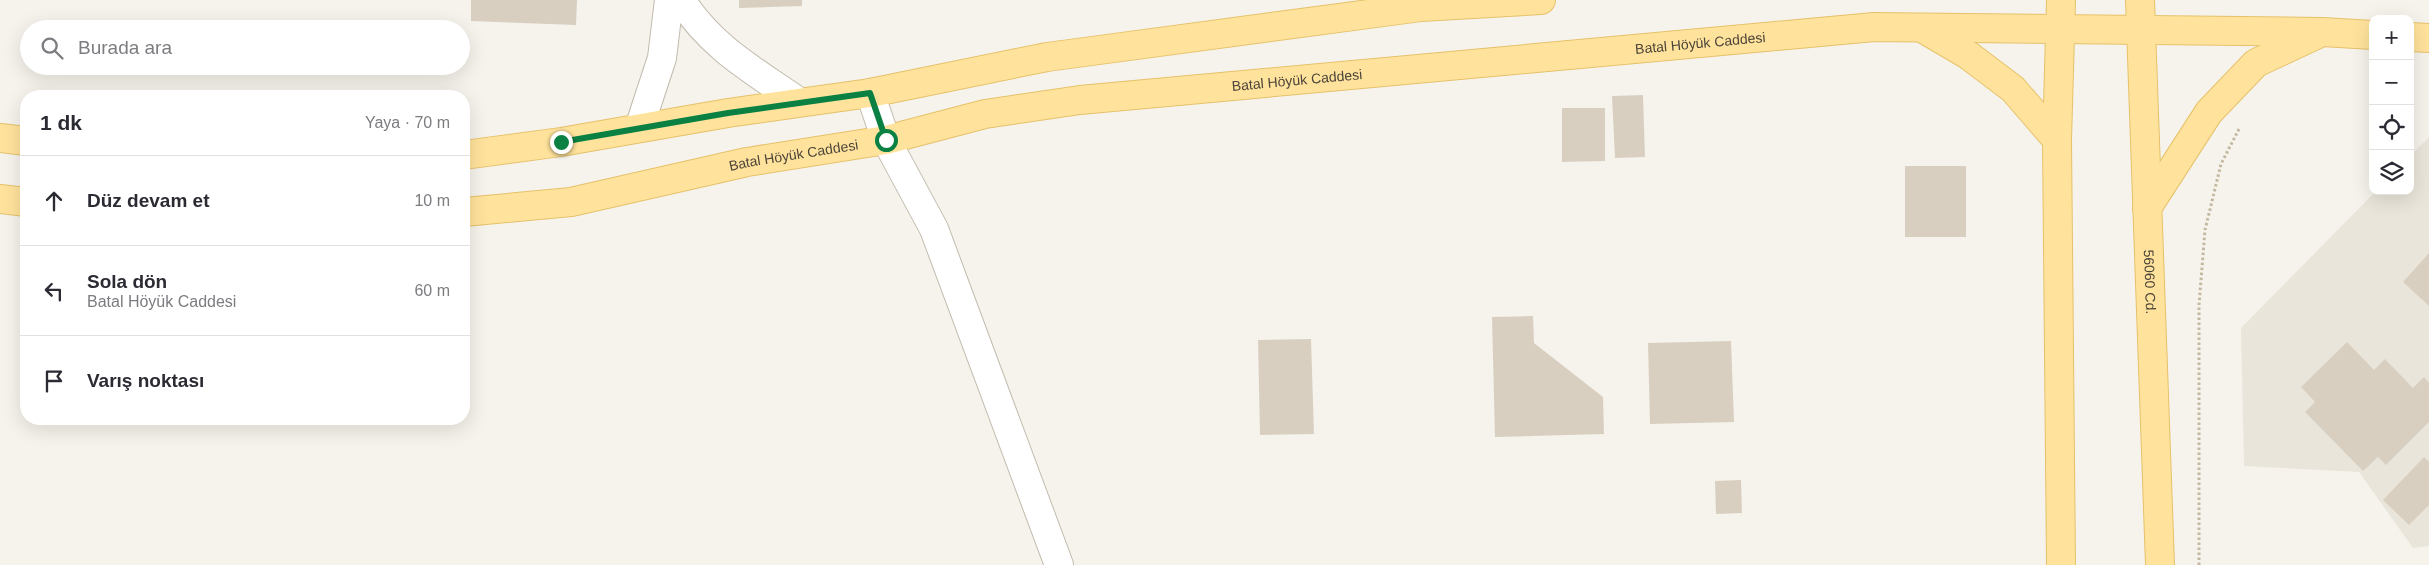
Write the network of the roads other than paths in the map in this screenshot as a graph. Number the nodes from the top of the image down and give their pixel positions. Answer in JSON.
{"nodes":[{"id":1,"x":669,"y":0,"type":"edge"},
{"id":2,"x":681,"y":0,"type":"edge"},
{"id":3,"x":1541,"y":0,"type":"edge"},
{"id":4,"x":2061,"y":0,"type":"edge"},
{"id":5,"x":2140,"y":0,"type":"edge"},
{"id":6,"x":1921,"y":27,"type":"junction"},
{"id":7,"x":2060,"y":29,"type":"junction"},
{"id":8,"x":2141,"y":30,"type":"junction"},
{"id":9,"x":2322,"y":32,"type":"junction"},
{"id":10,"x":2369,"y":35,"type":"edge"},
{"id":11,"x":2414,"y":37,"type":"edge"},
{"id":12,"x":2429,"y":38,"type":"edge"},
{"id":13,"x":870,"y":93,"type":"junction"},
{"id":14,"x":799,"y":102,"type":"junction"},
{"id":15,"x":639,"y":128,"type":"junction"},
{"id":16,"x":0,"y":138,"type":"edge"},
{"id":17,"x":20,"y":140,"type":"edge"},
{"id":18,"x":886,"y":140,"type":"junction"},
{"id":19,"x":2057,"y":140,"type":"junction"},
{"id":20,"x":470,"y":153,"type":"edge"},
{"id":21,"x":0,"y":199,"type":"edge"},
{"id":22,"x":20,"y":201,"type":"edge"},
{"id":23,"x":2146,"y":208,"type":"junction"},
{"id":24,"x":470,"y":211,"type":"edge"},
{"id":25,"x":1059,"y":565,"type":"edge"},
{"id":26,"x":2062,"y":565,"type":"edge"},
{"id":27,"x":2160,"y":565,"type":"edge"}],
"edges":[{"from":1,"to":15,"type":"street"},
{"from":2,"to":14,"type":"street"},
{"from":3,"to":13,"type":"main road"},
{"from":4,"to":7,"type":"main road"},
{"from":5,"to":8,"type":"main road","name":"56060 Cd."},
{"from":6,"to":7,"type":"main road","name":"Batal Höyük Caddesi"},
{"from":6,"to":18,"type":"main road","name":"Batal Höyük Caddesi"},
{"from":6,"to":19,"type":"main road"},
{"from":7,"to":8,"type":"main road","name":"Batal Höyük Caddesi"},
{"from":7,"to":19,"type":"main road"},
{"from":8,"to":9,"type":"main road","name":"Batal Höyük Caddesi"},
{"from":8,"to":23,"type":"main road","name":"56060 Cd."},
{"from":9,"to":10,"type":"main road","name":"Batal Höyük Caddesi"},
{"from":9,"to":23,"type":"main road"},
{"from":11,"to":12,"type":"main road"},
{"from":13,"to":14,"type":"main road"},
{"from":13,"to":18,"type":"street"},
{"from":14,"to":15,"type":"main road"},
{"from":15,"to":20,"type":"main road"},
{"from":16,"to":17,"type":"main road"},
{"from":18,"to":24,"type":"main road","name":"Batal Höyük Caddesi"},
{"from":18,"to":25,"type":"street"},
{"from":19,"to":26,"type":"main road"},
{"from":21,"to":22,"type":"main road"},
{"from":23,"to":27,"type":"main road","name":"56060 Cd."}]}
